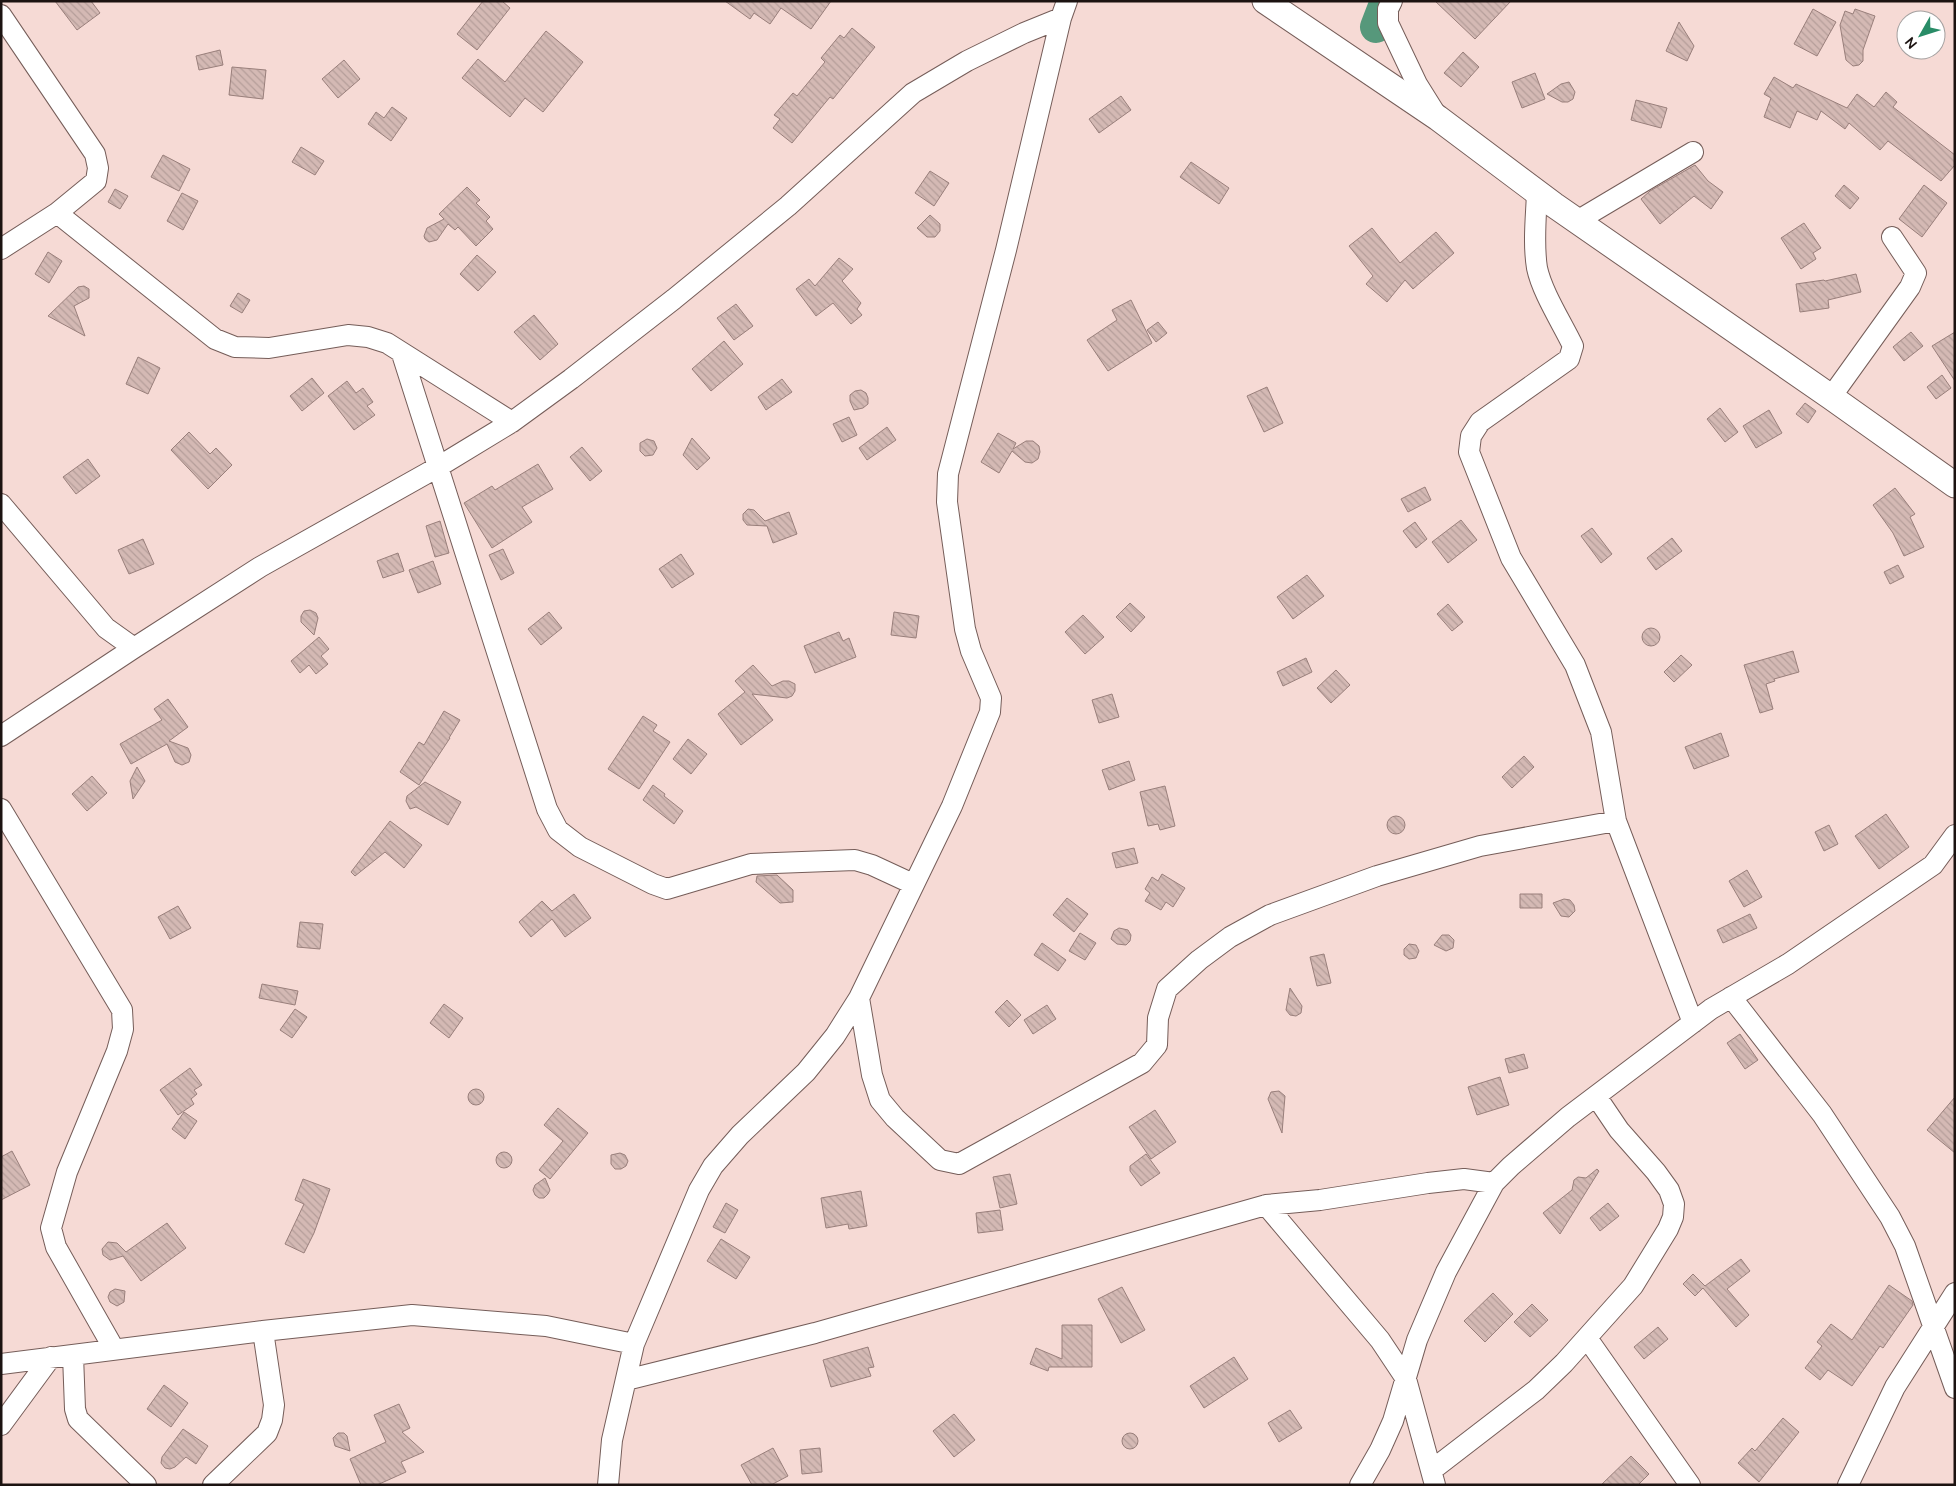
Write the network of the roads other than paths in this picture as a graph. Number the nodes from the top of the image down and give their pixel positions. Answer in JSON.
{"nodes":[{"id":1,"x":1265,"y":1,"type":"edge"},
{"id":2,"x":1392,"y":1,"type":"edge"},
{"id":3,"x":1064,"y":10,"type":"edge"},
{"id":4,"x":1,"y":14,"type":"edge"},
{"id":5,"x":1438,"y":118,"type":"junction"},
{"id":6,"x":1693,"y":152,"type":"dead end"},
{"id":7,"x":1537,"y":193,"type":"junction"},
{"id":8,"x":57,"y":213,"type":"junction"},
{"id":9,"x":1577,"y":221,"type":"junction"},
{"id":10,"x":1892,"y":237,"type":"dead end"},
{"id":11,"x":1,"y":249,"type":"edge"},
{"id":12,"x":402,"y":354,"type":"junction"},
{"id":13,"x":1831,"y":397,"type":"junction"},
{"id":14,"x":512,"y":422,"type":"junction"},
{"id":15,"x":438,"y":467,"type":"junction"},
{"id":16,"x":1955,"y":485,"type":"edge"},
{"id":17,"x":1,"y":504,"type":"edge"},
{"id":18,"x":134,"y":648,"type":"junction"},
{"id":19,"x":1,"y":736,"type":"edge"},
{"id":20,"x":1,"y":809,"type":"edge"},
{"id":21,"x":1616,"y":821,"type":"junction"},
{"id":22,"x":1955,"y":835,"type":"edge"},
{"id":23,"x":913,"y":884,"type":"junction"},
{"id":24,"x":1731,"y":997,"type":"junction"},
{"id":25,"x":859,"y":998,"type":"junction"},
{"id":26,"x":1693,"y":1023,"type":"junction"},
{"id":27,"x":1596,"y":1096,"type":"junction"},
{"id":28,"x":1494,"y":1183,"type":"junction"},
{"id":29,"x":1266,"y":1205,"type":"junction"},
{"id":30,"x":1955,"y":1294,"type":"edge"},
{"id":31,"x":1933,"y":1328,"type":"junction"},
{"id":32,"x":263,"y":1332,"type":"junction"},
{"id":33,"x":1588,"y":1338,"type":"junction"},
{"id":34,"x":634,"y":1344,"type":"junction"},
{"id":35,"x":114,"y":1349,"type":"junction"},
{"id":36,"x":73,"y":1355,"type":"junction"},
{"id":37,"x":51,"y":1357,"type":"junction"},
{"id":38,"x":1,"y":1364,"type":"edge"},
{"id":39,"x":1406,"y":1379,"type":"junction"},
{"id":40,"x":626,"y":1380,"type":"junction"},
{"id":41,"x":1955,"y":1388,"type":"edge"},
{"id":42,"x":1,"y":1425,"type":"edge"},
{"id":43,"x":1434,"y":1477,"type":"edge"},
{"id":44,"x":146,"y":1485,"type":"edge"},
{"id":45,"x":212,"y":1485,"type":"edge"},
{"id":46,"x":608,"y":1485,"type":"edge"},
{"id":47,"x":1360,"y":1485,"type":"edge"},
{"id":48,"x":1690,"y":1485,"type":"edge"},
{"id":49,"x":1848,"y":1485,"type":"edge"}],
"edges":[{"from":1,"to":5,"type":"street"},
{"from":2,"to":5,"type":"street"},
{"from":3,"to":14,"type":"street"},
{"from":3,"to":23,"type":"street"},
{"from":4,"to":8,"type":"street"},
{"from":5,"to":7,"type":"street"},
{"from":6,"to":9,"type":"street"},
{"from":7,"to":9,"type":"street"},
{"from":7,"to":21,"type":"street"},
{"from":8,"to":11,"type":"street"},
{"from":8,"to":12,"type":"street"},
{"from":9,"to":13,"type":"street"},
{"from":10,"to":13,"type":"street"},
{"from":12,"to":14,"type":"street"},
{"from":12,"to":15,"type":"street"},
{"from":13,"to":16,"type":"street"},
{"from":14,"to":15,"type":"street"},
{"from":15,"to":18,"type":"street"},
{"from":15,"to":23,"type":"street"},
{"from":17,"to":18,"type":"street"},
{"from":18,"to":19,"type":"street"},
{"from":20,"to":35,"type":"street"},
{"from":21,"to":25,"type":"street"},
{"from":21,"to":26,"type":"street"},
{"from":22,"to":24,"type":"street"},
{"from":23,"to":25,"type":"street"},
{"from":24,"to":26,"type":"street"},
{"from":24,"to":31,"type":"street"},
{"from":25,"to":34,"type":"street"},
{"from":26,"to":27,"type":"street"},
{"from":27,"to":28,"type":"street"},
{"from":27,"to":33,"type":"street"},
{"from":28,"to":29,"type":"street"},
{"from":28,"to":39,"type":"street"},
{"from":29,"to":39,"type":"street"},
{"from":29,"to":40,"type":"street"},
{"from":30,"to":31,"type":"street"},
{"from":31,"to":41,"type":"street"},
{"from":31,"to":49,"type":"street"},
{"from":32,"to":34,"type":"street"},
{"from":32,"to":35,"type":"street"},
{"from":32,"to":45,"type":"street"},
{"from":33,"to":43,"type":"street"},
{"from":33,"to":48,"type":"street"},
{"from":34,"to":40,"type":"street"},
{"from":35,"to":36,"type":"street"},
{"from":36,"to":37,"type":"street"},
{"from":36,"to":44,"type":"street"},
{"from":37,"to":38,"type":"street"},
{"from":37,"to":42,"type":"street"},
{"from":39,"to":43,"type":"street"},
{"from":39,"to":47,"type":"street"},
{"from":40,"to":46,"type":"street"}]}
